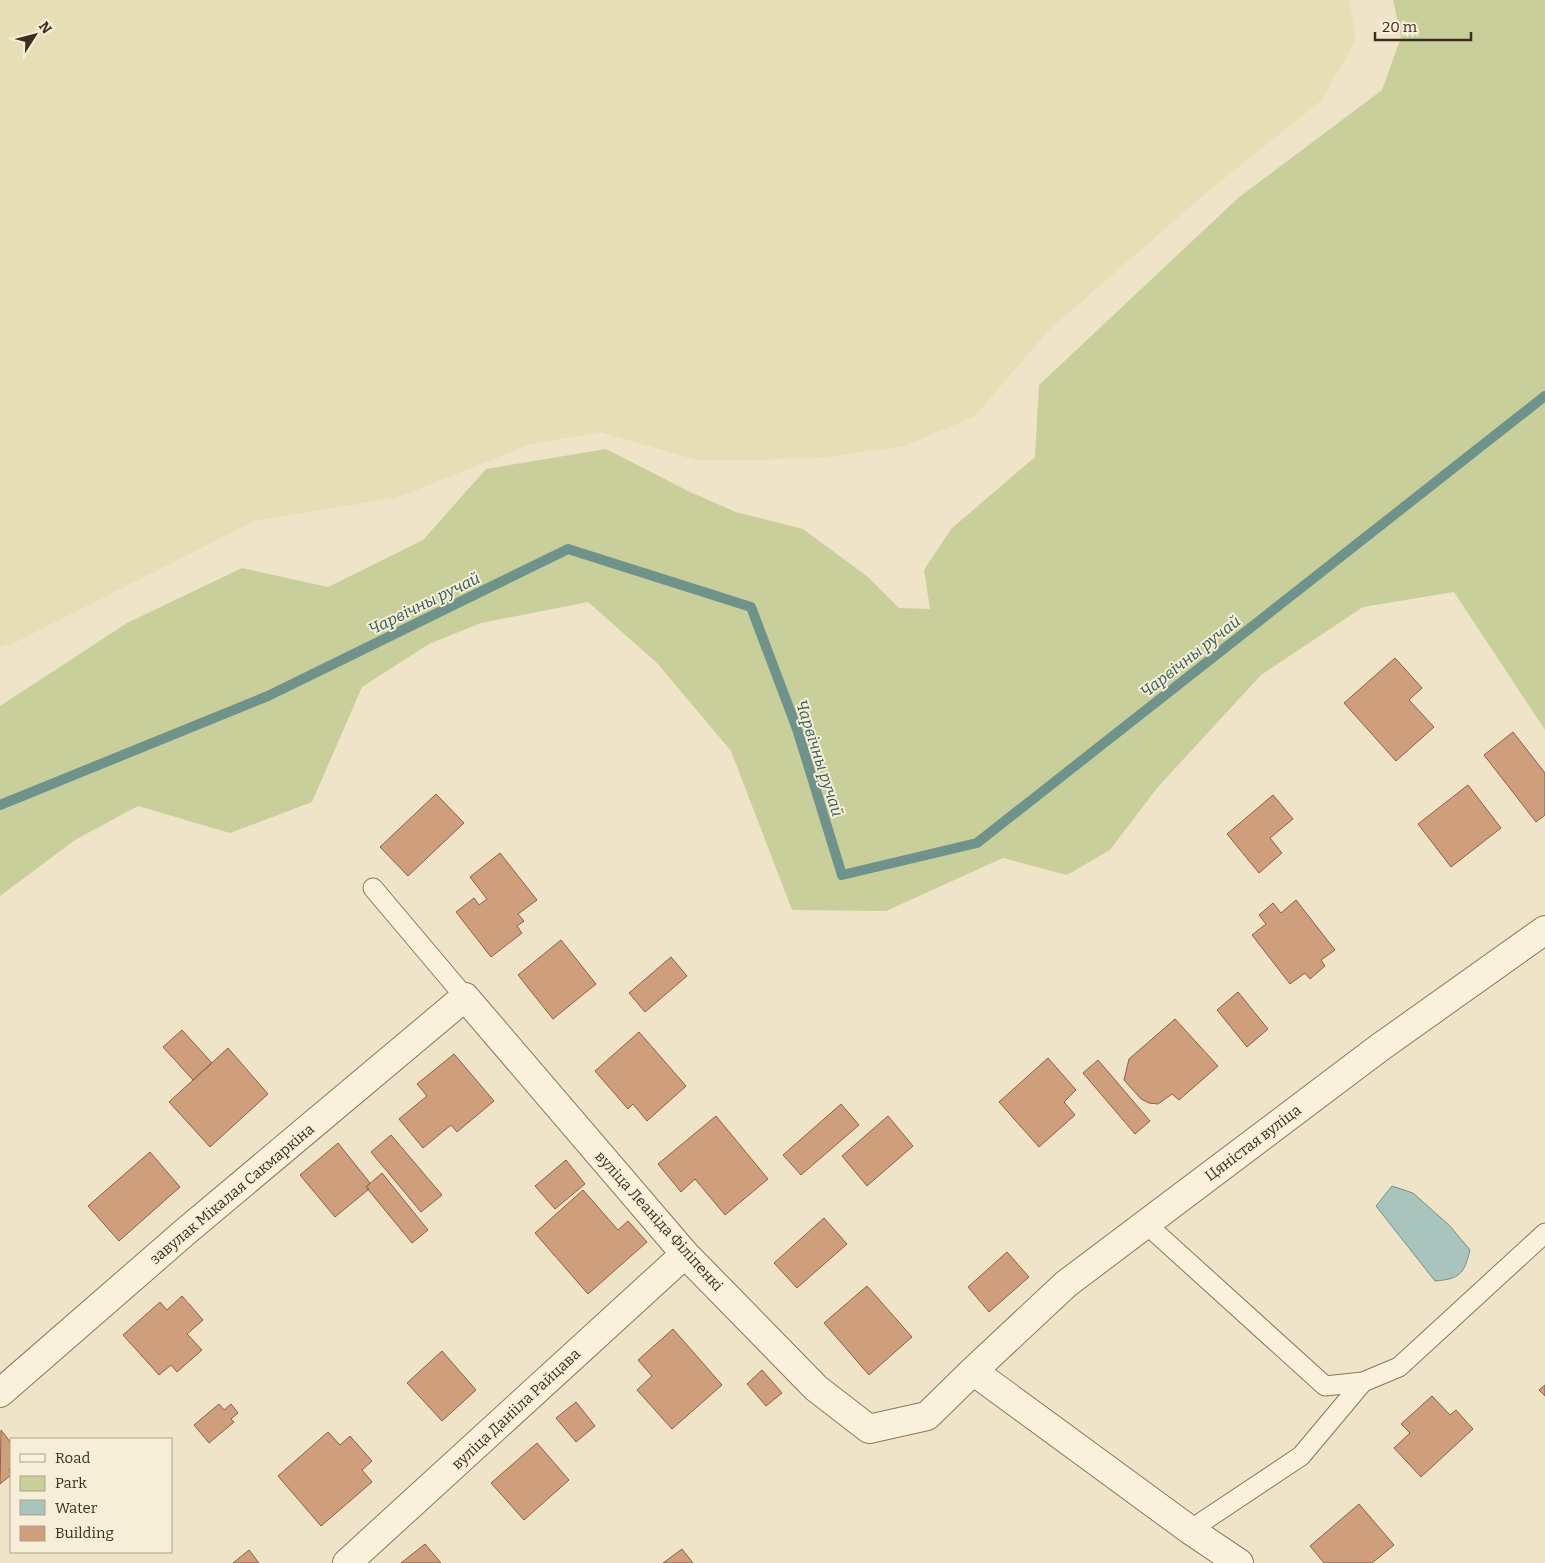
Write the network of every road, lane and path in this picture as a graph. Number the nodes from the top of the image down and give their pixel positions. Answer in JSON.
{"nodes":[{"id":1,"x":372,"y":888,"type":"dead end"},
{"id":2,"x":1545,"y":930,"type":"edge"},
{"id":3,"x":465,"y":997,"type":"junction"},
{"id":4,"x":1146,"y":1223,"type":"junction"},
{"id":5,"x":1545,"y":1233,"type":"edge"},
{"id":6,"x":685,"y":1254,"type":"junction"},
{"id":7,"x":973,"y":1371,"type":"junction"},
{"id":8,"x":1363,"y":1382,"type":"junction"},
{"id":9,"x":0,"y":1393,"type":"edge"},
{"id":10,"x":869,"y":1429,"type":"joint"},
{"id":11,"x":1190,"y":1530,"type":"junction"},
{"id":12,"x":347,"y":1563,"type":"edge"},
{"id":13,"x":1239,"y":1563,"type":"edge"}],
"edges":[{"from":1,"to":3,"type":"lane"},
{"from":2,"to":4,"type":"street","name":"Цяністая вуліца"},
{"from":3,"to":6,"type":"street","name":"вуліца Леаніда Філіпенкі"},
{"from":3,"to":9,"type":"street","name":"завулак Мікалая Сакмаркіна"},
{"from":4,"to":7,"type":"street","name":"Цяністая вуліца"},
{"from":4,"to":8,"type":"lane"},
{"from":5,"to":8,"type":"lane"},
{"from":6,"to":10,"type":"street","name":"вуліца Леаніда Філіпенкі"},
{"from":6,"to":12,"type":"street","name":"вуліца Данііла Райцава"},
{"from":7,"to":10,"type":"street","name":"Цяністая вуліца"},
{"from":7,"to":11,"type":"street"},
{"from":8,"to":11,"type":"lane"},
{"from":11,"to":13,"type":"street"}]}
